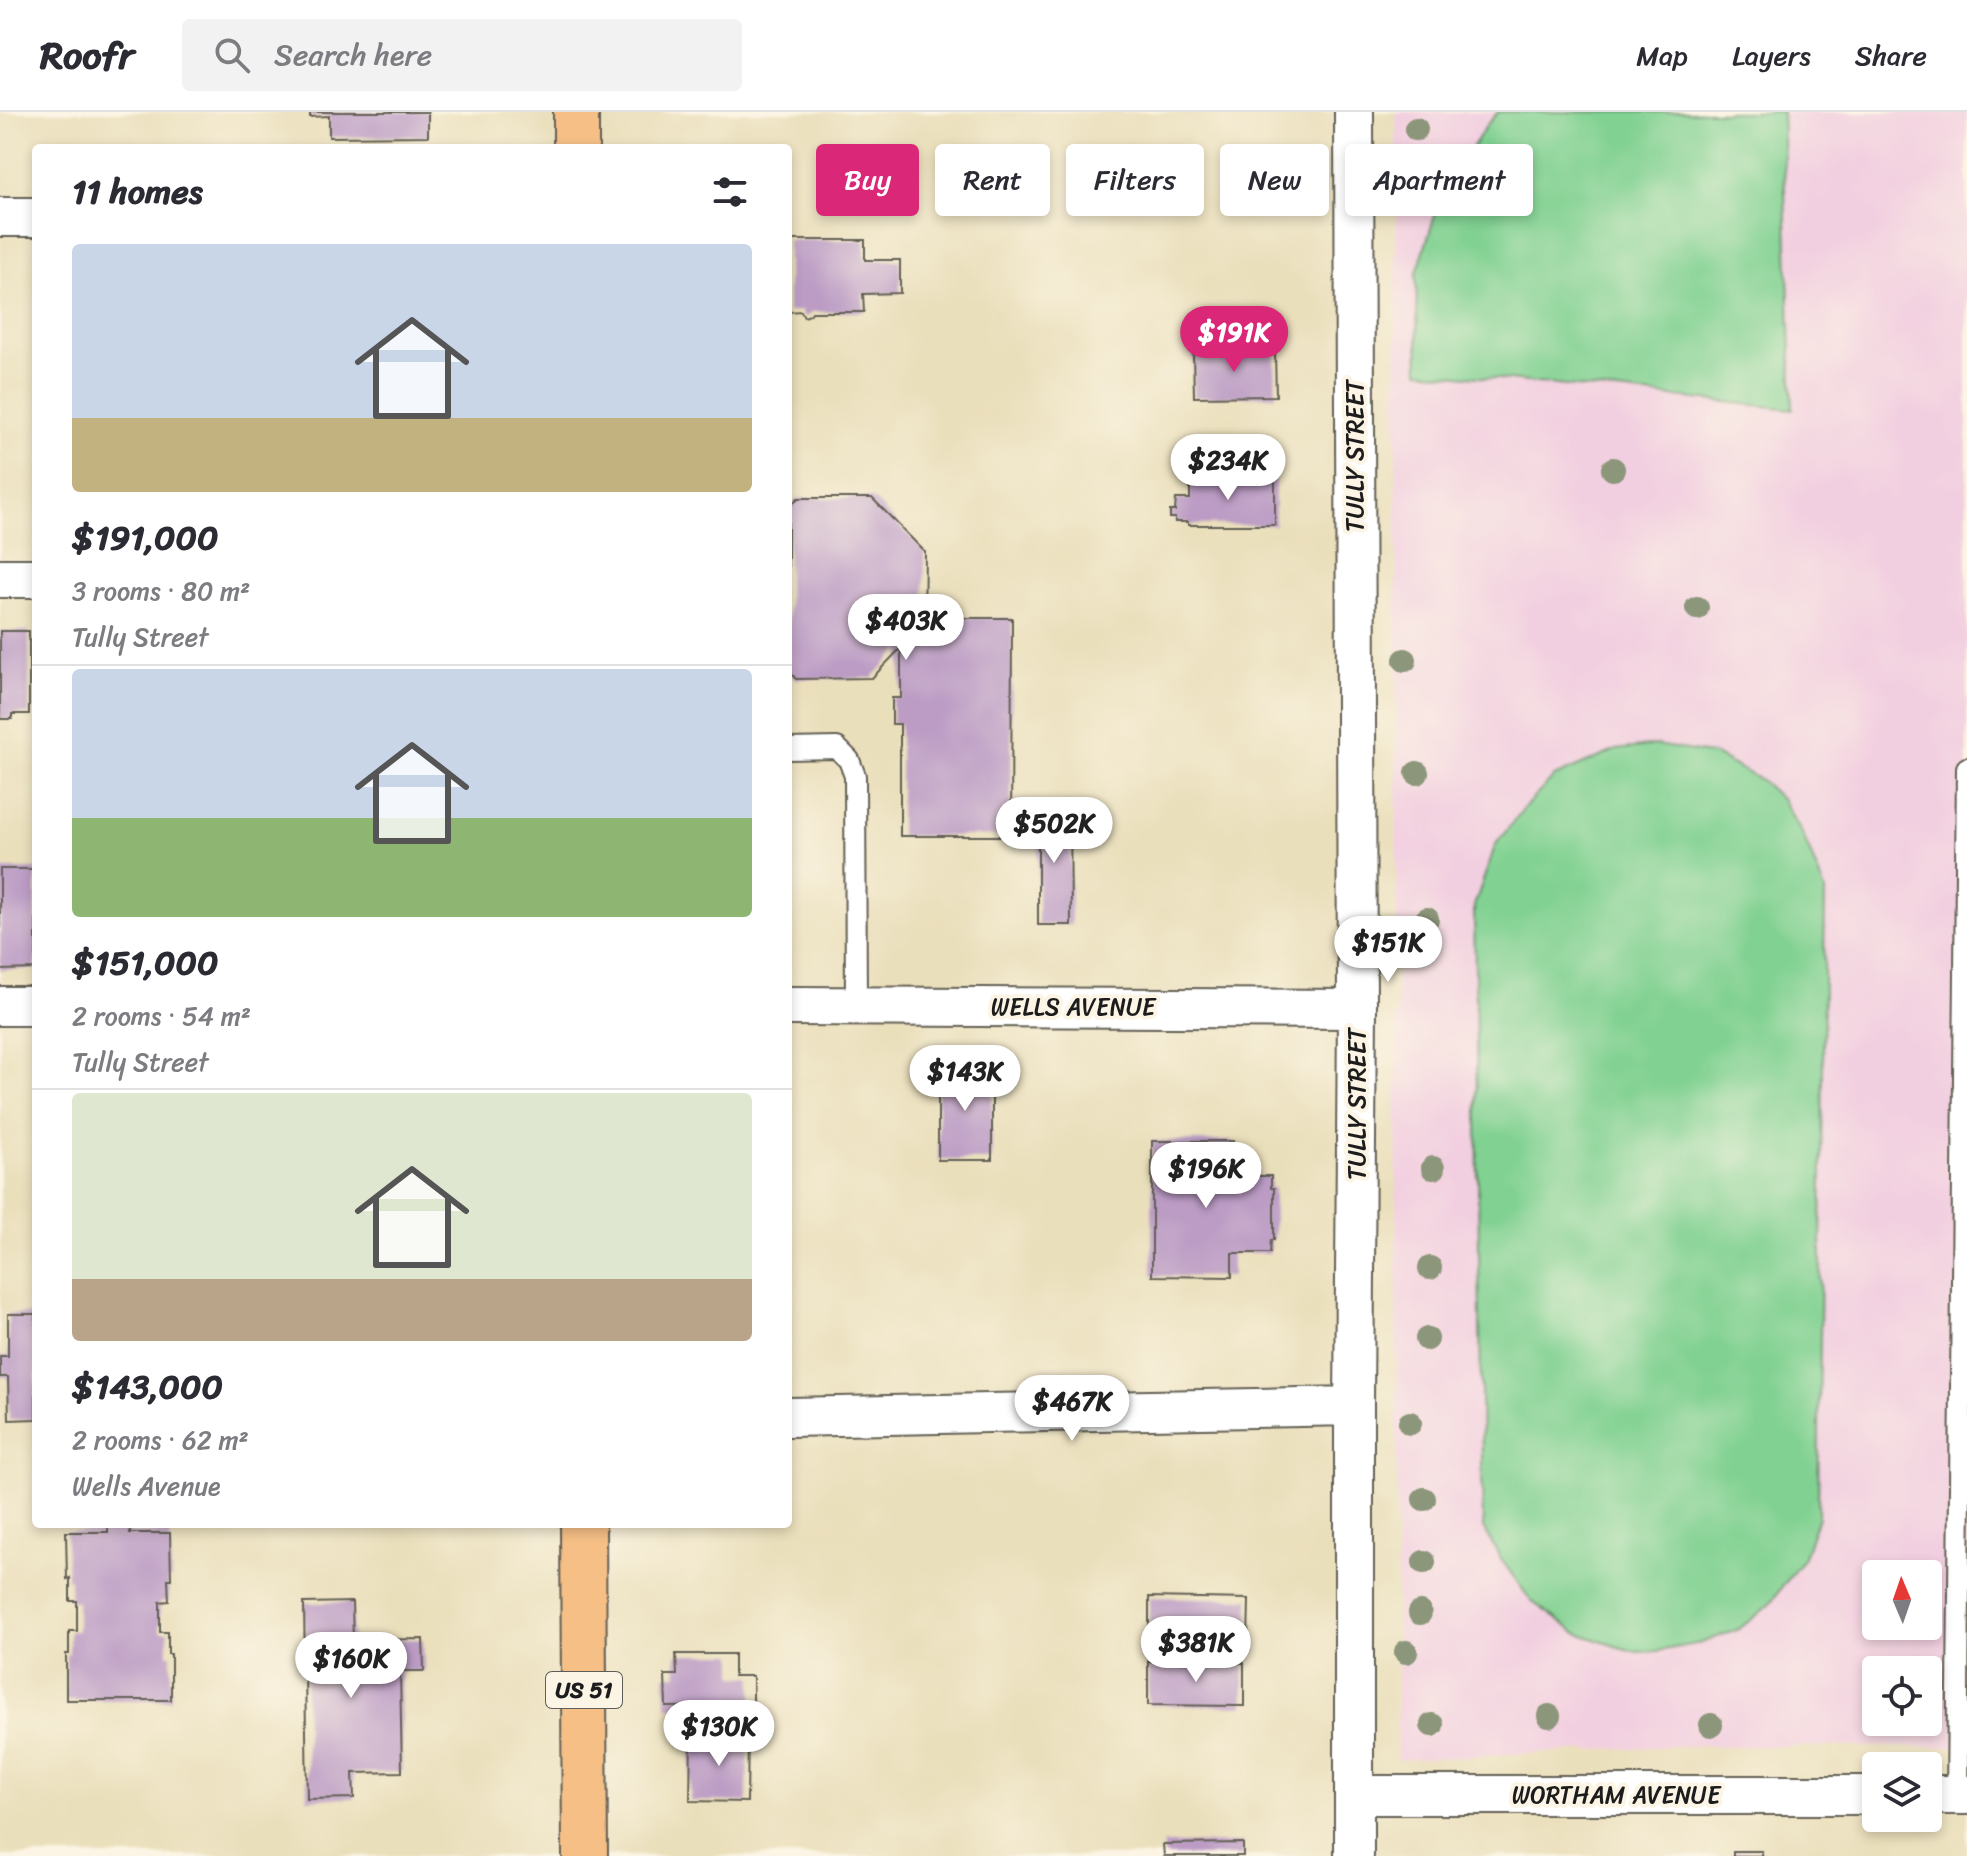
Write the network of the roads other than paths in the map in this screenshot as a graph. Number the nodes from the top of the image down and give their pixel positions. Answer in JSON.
{"nodes":[{"id":1,"x":576,"y":112,"type":"edge"},
{"id":2,"x":1354,"y":112,"type":"edge"},
{"id":3,"x":576,"y":144,"type":"edge"},
{"id":4,"x":0,"y":217,"type":"edge"},
{"id":5,"x":32,"y":217,"type":"edge"},
{"id":6,"x":0,"y":578,"type":"edge"},
{"id":7,"x":32,"y":578,"type":"edge"},
{"id":8,"x":792,"y":749,"type":"edge"},
{"id":9,"x":1967,"y":768,"type":"edge"},
{"id":10,"x":0,"y":1006,"type":"edge"},
{"id":11,"x":32,"y":1006,"type":"edge"},
{"id":12,"x":792,"y":1006,"type":"edge"},
{"id":13,"x":856,"y":1006,"type":"junction"},
{"id":14,"x":1357,"y":1009,"type":"junction"},
{"id":15,"x":1354,"y":1406,"type":"junction"},
{"id":16,"x":792,"y":1417,"type":"edge"},
{"id":17,"x":583,"y":1528,"type":"edge"},
{"id":18,"x":1356,"y":1795,"type":"junction"},
{"id":19,"x":1862,"y":1795,"type":"edge"},
{"id":20,"x":1951,"y":1795,"type":"edge"},
{"id":21,"x":585,"y":1856,"type":"edge"},
{"id":22,"x":1354,"y":1856,"type":"edge"}],
"edges":[{"from":1,"to":3,"type":"main road"},
{"from":2,"to":14,"type":"street","name":"TULLY STREET"},
{"from":4,"to":5,"type":"street"},
{"from":6,"to":7,"type":"street"},
{"from":8,"to":13,"type":"lane"},
{"from":9,"to":20,"type":"lane"},
{"from":10,"to":11,"type":"street"},
{"from":12,"to":13,"type":"street","name":"WELLS AVENUE"},
{"from":13,"to":14,"type":"street","name":"WELLS AVENUE"},
{"from":14,"to":15,"type":"street","name":"TULLY STREET"},
{"from":15,"to":16,"type":"street"},
{"from":15,"to":18,"type":"street","name":"TULLY STREET"},
{"from":17,"to":21,"type":"main road","number":"US 51"},
{"from":18,"to":19,"type":"street","name":"WORTHAM AVENUE"},
{"from":18,"to":22,"type":"street","name":"TULLY STREET"}]}
